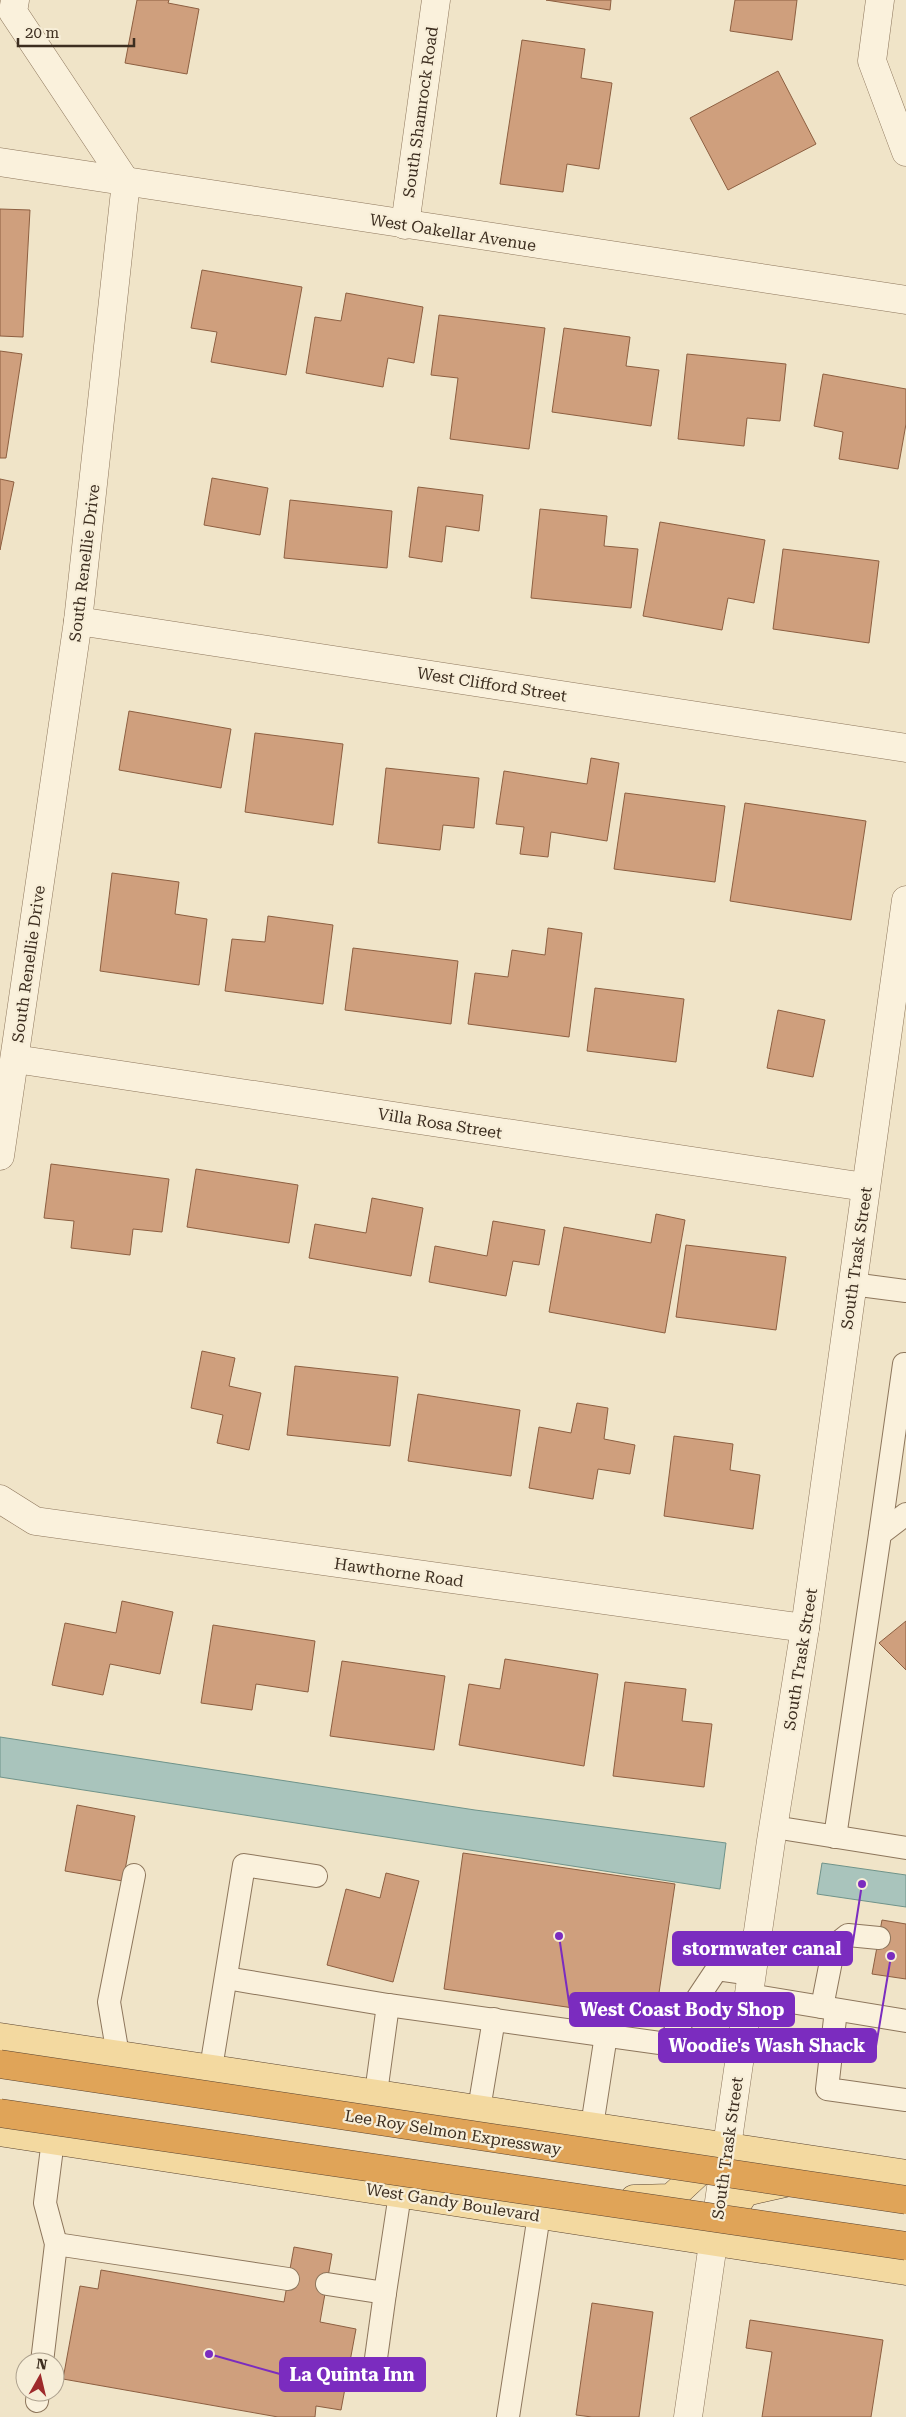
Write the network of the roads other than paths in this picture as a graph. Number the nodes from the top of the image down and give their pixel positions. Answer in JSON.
{"nodes":[{"id":1,"x":14,"y":0,"type":"edge"},
{"id":2,"x":436,"y":0,"type":"edge"},
{"id":3,"x":880,"y":0,"type":"edge"},
{"id":4,"x":906,"y":152,"type":"edge"},
{"id":5,"x":0,"y":162,"type":"edge"},
{"id":6,"x":126,"y":182,"type":"junction"},
{"id":7,"x":405,"y":225,"type":"junction"},
{"id":8,"x":906,"y":300,"type":"edge"},
{"id":9,"x":78,"y":621,"type":"junction"},
{"id":10,"x":906,"y":748,"type":"edge"},
{"id":11,"x":906,"y":900,"type":"edge"},
{"id":12,"x":14,"y":1059,"type":"junction"},
{"id":13,"x":0,"y":1156,"type":"edge"},
{"id":14,"x":865,"y":1187,"type":"junction"},
{"id":15,"x":852,"y":1284,"type":"junction"},
{"id":16,"x":906,"y":1291,"type":"edge"},
{"id":17,"x":904,"y":1364,"type":"dead end"},
{"id":18,"x":0,"y":1499,"type":"edge"},
{"id":19,"x":906,"y":1514,"type":"edge"},
{"id":20,"x":880,"y":1534,"type":"junction"},
{"id":21,"x":805,"y":1628,"type":"junction"},
{"id":22,"x":772,"y":1834,"type":"junction"},
{"id":23,"x":835,"y":1837,"type":"junction"},
{"id":24,"x":906,"y":1848,"type":"edge"},
{"id":25,"x":134,"y":1875,"type":"dead end"},
{"id":26,"x":316,"y":1876,"type":"dead end"},
{"id":27,"x":878,"y":1938,"type":"dead end"},
{"id":28,"x":226,"y":1978,"type":"junction"},
{"id":29,"x":751,"y":1984,"type":"junction"},
{"id":30,"x":388,"y":2005,"type":"junction"},
{"id":31,"x":829,"y":2008,"type":"junction"},
{"id":32,"x":494,"y":2019,"type":"junction"},
{"id":33,"x":906,"y":2021,"type":"edge"},
{"id":34,"x":606,"y":2035,"type":"junction"},
{"id":35,"x":0,"y":2037,"type":"edge"},
{"id":36,"x":118,"y":2055,"type":"junction"},
{"id":37,"x":0,"y":2056,"type":"edge"},
{"id":38,"x":0,"y":2064,"type":"edge"},
{"id":39,"x":211,"y":2068,"type":"junction"},
{"id":40,"x":376,"y":2093,"type":"junction"},
{"id":41,"x":906,"y":2100,"type":"edge"},
{"id":42,"x":479,"y":2109,"type":"junction"},
{"id":43,"x":0,"y":2113,"type":"edge"},
{"id":44,"x":592,"y":2126,"type":"junction"},
{"id":45,"x":0,"y":2132,"type":"edge"},
{"id":46,"x":52,"y":2140,"type":"junction"},
{"id":47,"x":726,"y":2146,"type":"junction"},
{"id":48,"x":148,"y":2154,"type":"junction"},
{"id":49,"x":906,"y":2174,"type":"edge"},
{"id":50,"x":400,"y":2194,"type":"junction"},
{"id":51,"x":906,"y":2194,"type":"edge"},
{"id":52,"x":906,"y":2200,"type":"edge"},
{"id":53,"x":539,"y":2215,"type":"junction"},
{"id":54,"x":713,"y":2242,"type":"junction"},
{"id":55,"x":56,"y":2244,"type":"junction"},
{"id":56,"x":906,"y":2246,"type":"edge"},
{"id":57,"x":906,"y":2271,"type":"edge"},
{"id":58,"x":288,"y":2279,"type":"dead end"},
{"id":59,"x":327,"y":2284,"type":"dead end"},
{"id":60,"x":385,"y":2293,"type":"junction"},
{"id":61,"x":43,"y":2352,"type":"edge"},
{"id":62,"x":373,"y":2380,"type":"dead end"},
{"id":63,"x":508,"y":2417,"type":"edge"},
{"id":64,"x":688,"y":2417,"type":"edge"}],
"edges":[{"from":1,"to":6,"type":"street"},
{"from":2,"to":7,"type":"street","name":"South Shamrock Road"},
{"from":3,"to":4,"type":"street"},
{"from":5,"to":6,"type":"street","name":"West Oakellar Avenue"},
{"from":6,"to":7,"type":"street","name":"West Oakellar Avenue"},
{"from":6,"to":9,"type":"street","name":"South Renellie Drive"},
{"from":7,"to":8,"type":"street","name":"West Oakellar Avenue"},
{"from":9,"to":10,"type":"street","name":"West Clifford Street"},
{"from":9,"to":12,"type":"street","name":"South Renellie Drive"},
{"from":11,"to":14,"type":"street","name":"South Trask Street"},
{"from":12,"to":13,"type":"street","name":"South Renellie Drive"},
{"from":12,"to":14,"type":"street","name":"Villa Rosa Street"},
{"from":14,"to":15,"type":"street","name":"South Trask Street"},
{"from":15,"to":16,"type":"lane"},
{"from":15,"to":21,"type":"street","name":"South Trask Street"},
{"from":17,"to":20,"type":"lane"},
{"from":18,"to":21,"type":"street","name":"Hawthorne Road"},
{"from":19,"to":20,"type":"lane"},
{"from":20,"to":23,"type":"lane"},
{"from":21,"to":22,"type":"street","name":"South Trask Street"},
{"from":22,"to":23,"type":"lane"},
{"from":22,"to":29,"type":"street","name":"South Trask Street"},
{"from":23,"to":24,"type":"lane"},
{"from":25,"to":36,"type":"lane"},
{"from":26,"to":28,"type":"lane"},
{"from":27,"to":31,"type":"lane"},
{"from":28,"to":30,"type":"lane"},
{"from":28,"to":39,"type":"lane"},
{"from":29,"to":31,"type":"lane"},
{"from":29,"to":34,"type":"lane"},
{"from":29,"to":47,"type":"street","name":"South Trask Street"},
{"from":30,"to":32,"type":"lane"},
{"from":30,"to":40,"type":"lane"},
{"from":31,"to":33,"type":"lane"},
{"from":31,"to":41,"type":"lane"},
{"from":32,"to":34,"type":"lane"},
{"from":32,"to":42,"type":"lane"},
{"from":34,"to":44,"type":"lane"},
{"from":35,"to":36,"type":"main road"},
{"from":36,"to":37,"type":"main road"},
{"from":36,"to":39,"type":"main road"},
{"from":38,"to":52,"type":"highway","name":"Lee Roy Selmon Expressway","bridge":true},
{"from":39,"to":40,"type":"main road"},
{"from":40,"to":42,"type":"main road"},
{"from":42,"to":44,"type":"main road"},
{"from":43,"to":56,"type":"highway","bridge":true},
{"from":44,"to":47,"type":"main road"},
{"from":45,"to":46,"type":"main road","name":"West Gandy Boulevard"},
{"from":46,"to":48,"type":"main road","name":"West Gandy Boulevard"},
{"from":46,"to":55,"type":"lane"},
{"from":47,"to":48,"type":"main road"},
{"from":47,"to":49,"type":"main road"},
{"from":47,"to":54,"type":"street","name":"South Trask Street"},
{"from":48,"to":50,"type":"main road","name":"West Gandy Boulevard"},
{"from":50,"to":53,"type":"main road","name":"West Gandy Boulevard"},
{"from":50,"to":60,"type":"lane"},
{"from":51,"to":54,"type":"main road"},
{"from":53,"to":54,"type":"main road","name":"West Gandy Boulevard"},
{"from":53,"to":63,"type":"lane"},
{"from":54,"to":57,"type":"main road","name":"West Gandy Boulevard"},
{"from":54,"to":64,"type":"street","name":"South Trask Street"},
{"from":55,"to":58,"type":"lane"},
{"from":55,"to":61,"type":"lane"},
{"from":59,"to":60,"type":"lane"},
{"from":60,"to":62,"type":"lane"}]}
